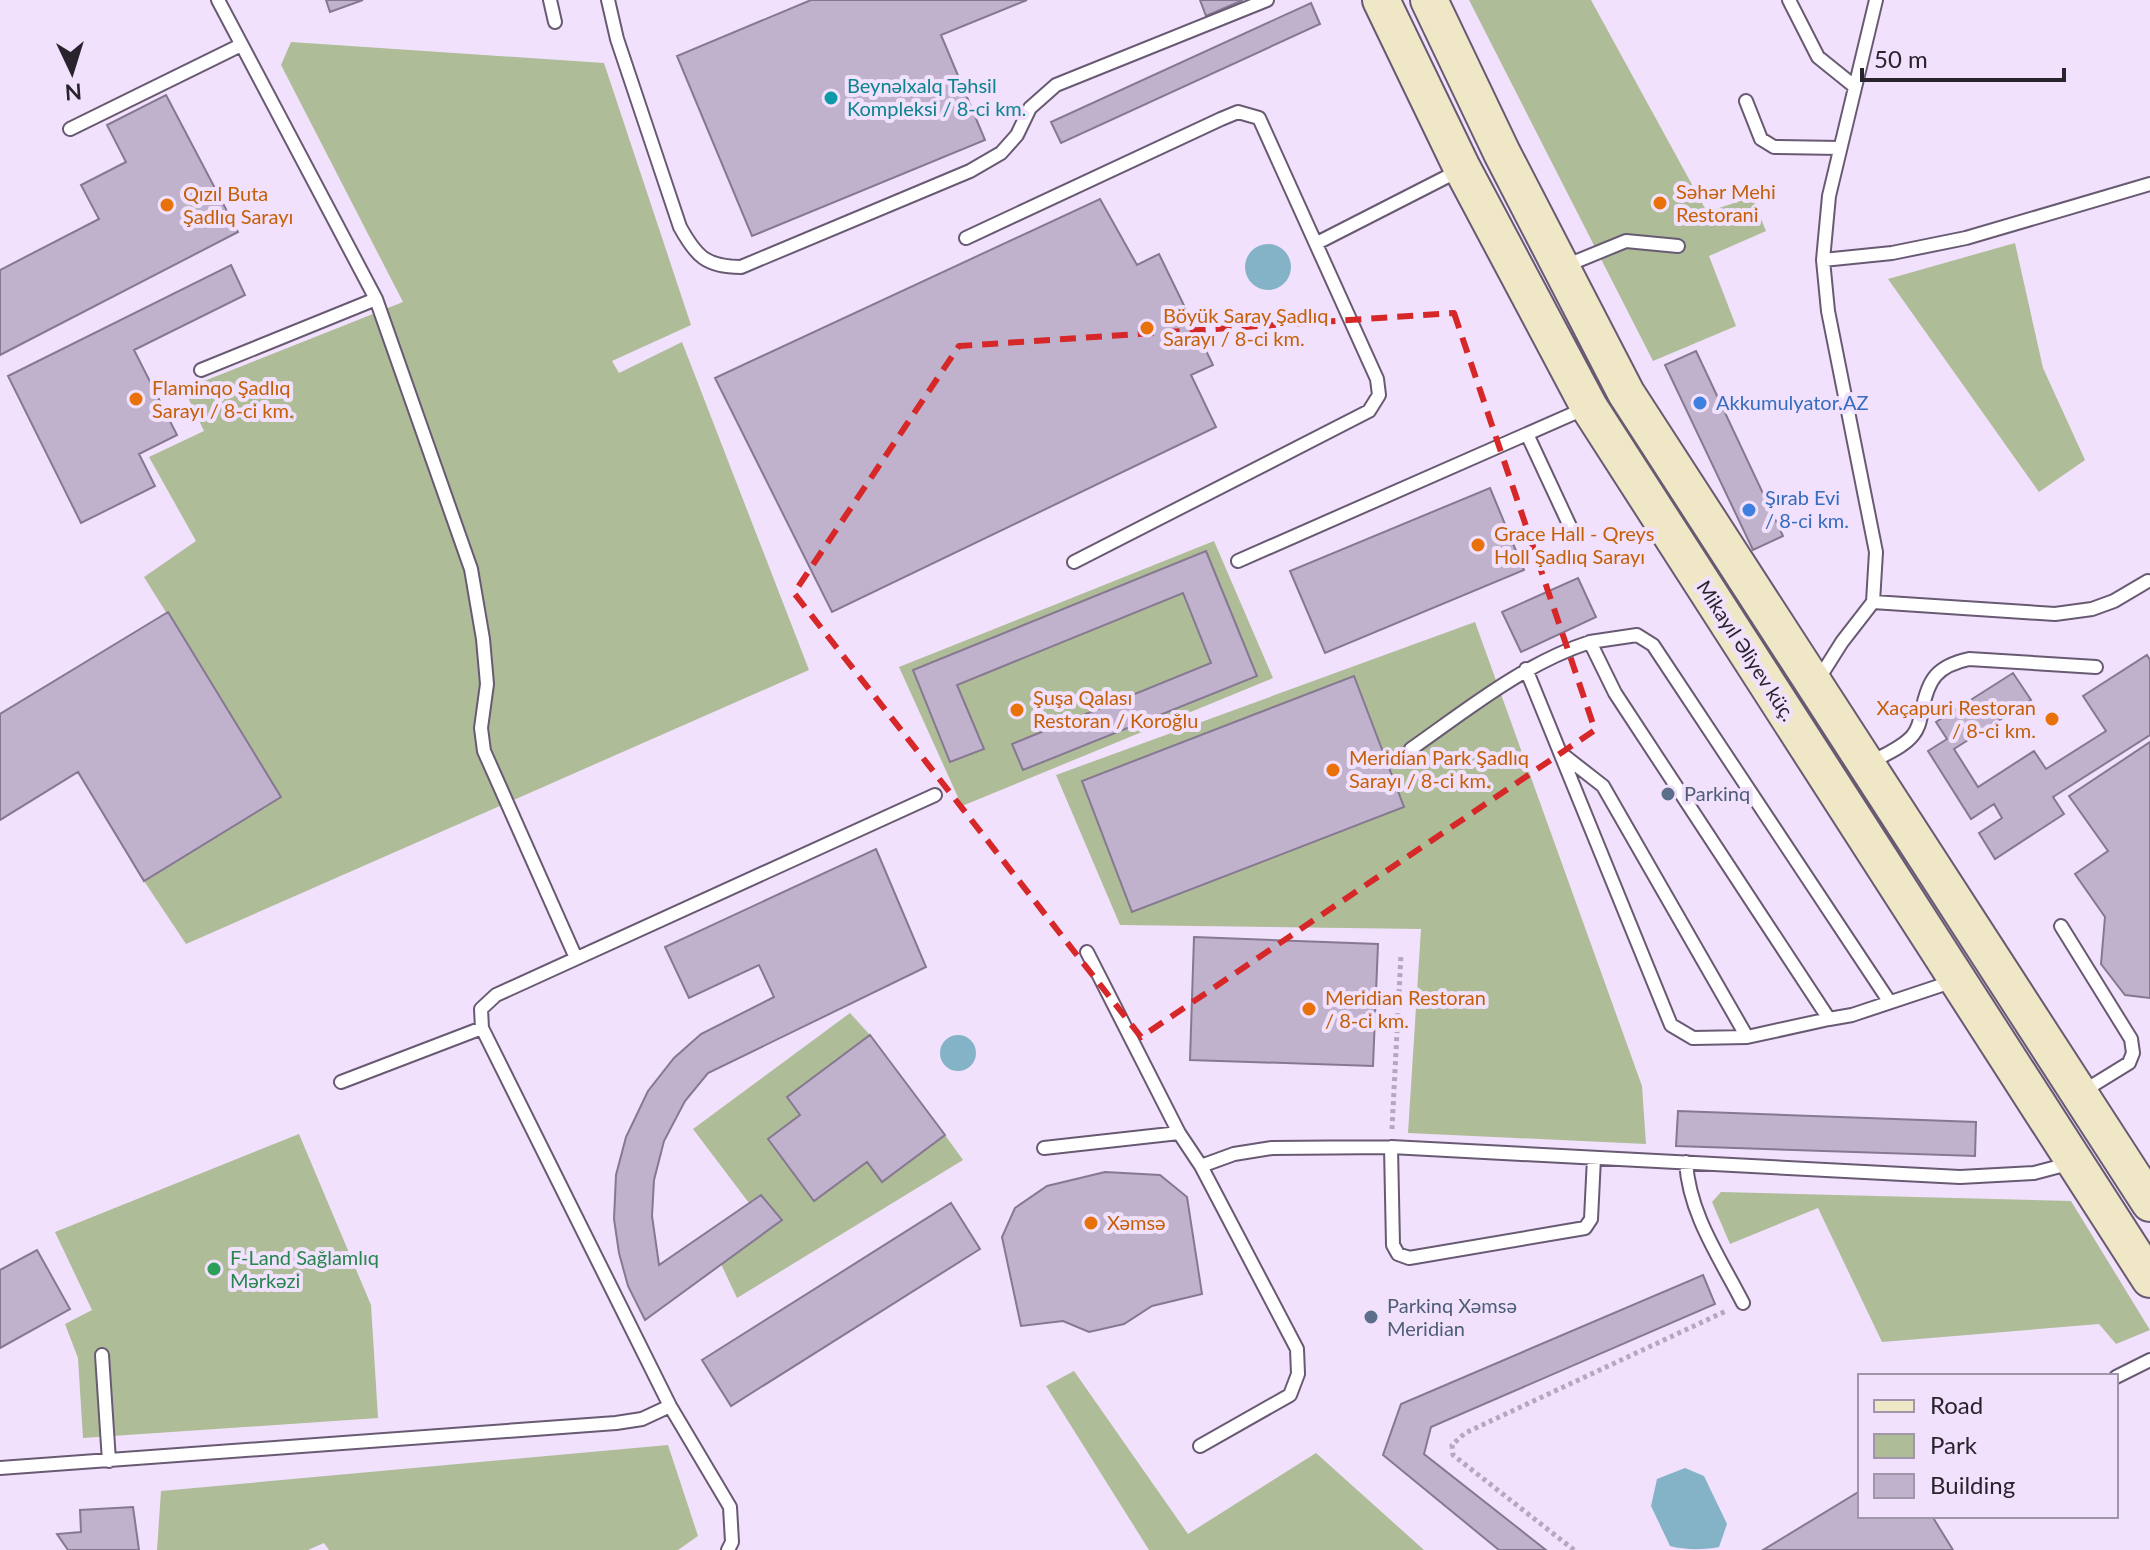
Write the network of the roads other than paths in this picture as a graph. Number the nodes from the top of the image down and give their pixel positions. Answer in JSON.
{"nodes":[{"id":1,"x":218,"y":0,"type":"edge"},
{"id":2,"x":550,"y":0,"type":"edge"},
{"id":3,"x":608,"y":0,"type":"edge"},
{"id":4,"x":1267,"y":0,"type":"edge"},
{"id":5,"x":1381,"y":0,"type":"edge"},
{"id":6,"x":1429,"y":0,"type":"edge"},
{"id":7,"x":1789,"y":0,"type":"edge"},
{"id":8,"x":1876,"y":0,"type":"edge"},
{"id":9,"x":555,"y":22,"type":"dead end"},
{"id":10,"x":241,"y":45,"type":"junction"},
{"id":11,"x":1854,"y":86,"type":"junction"},
{"id":12,"x":1746,"y":101,"type":"dead end"},
{"id":13,"x":70,"y":129,"type":"dead end"},
{"id":14,"x":1840,"y":148,"type":"junction"},
{"id":15,"x":1462,"y":168,"type":"junction"},
{"id":16,"x":2150,"y":184,"type":"edge"},
{"id":17,"x":966,"y":238,"type":"dead end"},
{"id":18,"x":1317,"y":243,"type":"junction"},
{"id":19,"x":1678,"y":246,"type":"dead end"},
{"id":20,"x":1823,"y":260,"type":"junction"},
{"id":21,"x":1562,"y":267,"type":"junction"},
{"id":22,"x":376,"y":299,"type":"junction"},
{"id":23,"x":201,"y":370,"type":"dead end"},
{"id":24,"x":1589,"y":407,"type":"junction"},
{"id":25,"x":1527,"y":434,"type":"junction"},
{"id":26,"x":1575,"y":537,"type":"dead end"},
{"id":27,"x":1238,"y":561,"type":"dead end"},
{"id":28,"x":1074,"y":562,"type":"dead end"},
{"id":29,"x":2148,"y":581,"type":"dead end"},
{"id":30,"x":1873,"y":602,"type":"junction"},
{"id":31,"x":1590,"y":642,"type":"junction"},
{"id":32,"x":2096,"y":667,"type":"dead end"},
{"id":33,"x":1526,"y":669,"type":"junction"},
{"id":34,"x":1814,"y":687,"type":"junction"},
{"id":35,"x":1411,"y":749,"type":"dead end"},
{"id":36,"x":1559,"y":752,"type":"junction"},
{"id":37,"x":1867,"y":765,"type":"junction"},
{"id":38,"x":935,"y":795,"type":"dead end"},
{"id":39,"x":2061,"y":926,"type":"dead end"},
{"id":40,"x":1087,"y":952,"type":"dead end"},
{"id":41,"x":576,"y":958,"type":"junction"},
{"id":42,"x":1957,"y":981,"type":"junction"},
{"id":43,"x":1889,"y":1001,"type":"junction"},
{"id":44,"x":1829,"y":1019,"type":"junction"},
{"id":45,"x":482,"y":1028,"type":"junction"},
{"id":46,"x":1747,"y":1037,"type":"junction"},
{"id":47,"x":341,"y":1082,"type":"dead end"},
{"id":48,"x":2079,"y":1094,"type":"junction"},
{"id":49,"x":1179,"y":1133,"type":"junction"},
{"id":50,"x":1391,"y":1147,"type":"junction"},
{"id":51,"x":1044,"y":1148,"type":"dead end"},
{"id":52,"x":1594,"y":1158,"type":"junction"},
{"id":53,"x":1686,"y":1162,"type":"junction"},
{"id":54,"x":2075,"y":1162,"type":"junction"},
{"id":55,"x":1201,"y":1166,"type":"junction"},
{"id":56,"x":2148,"y":1195,"type":"edge"},
{"id":57,"x":2150,"y":1279,"type":"edge"},
{"id":58,"x":1743,"y":1303,"type":"road end"},
{"id":59,"x":102,"y":1355,"type":"dead end"},
{"id":60,"x":2150,"y":1360,"type":"edge"},
{"id":61,"x":2118,"y":1376,"type":"edge"},
{"id":62,"x":670,"y":1406,"type":"junction"},
{"id":63,"x":1200,"y":1446,"type":"dead end"},
{"id":64,"x":109,"y":1461,"type":"junction"},
{"id":65,"x":0,"y":1468,"type":"edge"},
{"id":66,"x":728,"y":1550,"type":"edge"}],
"edges":[{"from":1,"to":10,"type":"lane"},
{"from":2,"to":9,"type":"lane"},
{"from":3,"to":4,"type":"lane"},
{"from":5,"to":15,"type":"main road","name":"Mikayıl Əliyev küç."},
{"from":6,"to":21,"type":"main road"},
{"from":7,"to":11,"type":"lane"},
{"from":8,"to":11,"type":"lane"},
{"from":10,"to":13,"type":"lane"},
{"from":10,"to":22,"type":"lane"},
{"from":11,"to":14,"type":"lane"},
{"from":12,"to":14,"type":"lane"},
{"from":14,"to":20,"type":"lane"},
{"from":15,"to":18,"type":"lane"},
{"from":15,"to":24,"type":"main road","name":"Mikayıl Əliyev küç."},
{"from":16,"to":20,"type":"lane"},
{"from":17,"to":18,"type":"lane"},
{"from":18,"to":28,"type":"lane"},
{"from":19,"to":21,"type":"lane"},
{"from":20,"to":30,"type":"lane"},
{"from":21,"to":34,"type":"main road"},
{"from":22,"to":23,"type":"lane"},
{"from":22,"to":41,"type":"lane"},
{"from":24,"to":25,"type":"lane"},
{"from":24,"to":42,"type":"main road","name":"Mikayıl Əliyev küç."},
{"from":25,"to":26,"type":"lane"},
{"from":25,"to":27,"type":"lane"},
{"from":29,"to":30,"type":"lane"},
{"from":30,"to":34,"type":"lane"},
{"from":31,"to":33,"type":"lane"},
{"from":31,"to":43,"type":"lane"},
{"from":31,"to":44,"type":"lane"},
{"from":32,"to":37,"type":"lane"},
{"from":33,"to":35,"type":"lane"},
{"from":33,"to":36,"type":"lane"},
{"from":34,"to":37,"type":"main road"},
{"from":36,"to":46,"type":"lane"},
{"from":36,"to":46,"type":"lane"},
{"from":37,"to":48,"type":"main road"},
{"from":38,"to":41,"type":"lane"},
{"from":39,"to":48,"type":"lane"},
{"from":40,"to":49,"type":"lane"},
{"from":41,"to":45,"type":"lane"},
{"from":42,"to":43,"type":"lane"},
{"from":42,"to":54,"type":"main road","name":"Mikayıl Əliyev küç."},
{"from":43,"to":44,"type":"lane"},
{"from":44,"to":46,"type":"lane"},
{"from":45,"to":47,"type":"lane"},
{"from":45,"to":62,"type":"lane"},
{"from":48,"to":56,"type":"main road"},
{"from":49,"to":51,"type":"lane"},
{"from":49,"to":55,"type":"lane"},
{"from":50,"to":52,"type":"lane"},
{"from":50,"to":52,"type":"lane"},
{"from":50,"to":55,"type":"lane"},
{"from":52,"to":53,"type":"lane"},
{"from":53,"to":54,"type":"lane"},
{"from":53,"to":58,"type":"lane"},
{"from":54,"to":57,"type":"main road","name":"Mikayıl Əliyev küç."},
{"from":55,"to":63,"type":"lane"},
{"from":59,"to":64,"type":"lane"},
{"from":60,"to":61,"type":"lane"},
{"from":62,"to":64,"type":"lane"},
{"from":62,"to":66,"type":"lane"},
{"from":64,"to":65,"type":"lane"}]}
